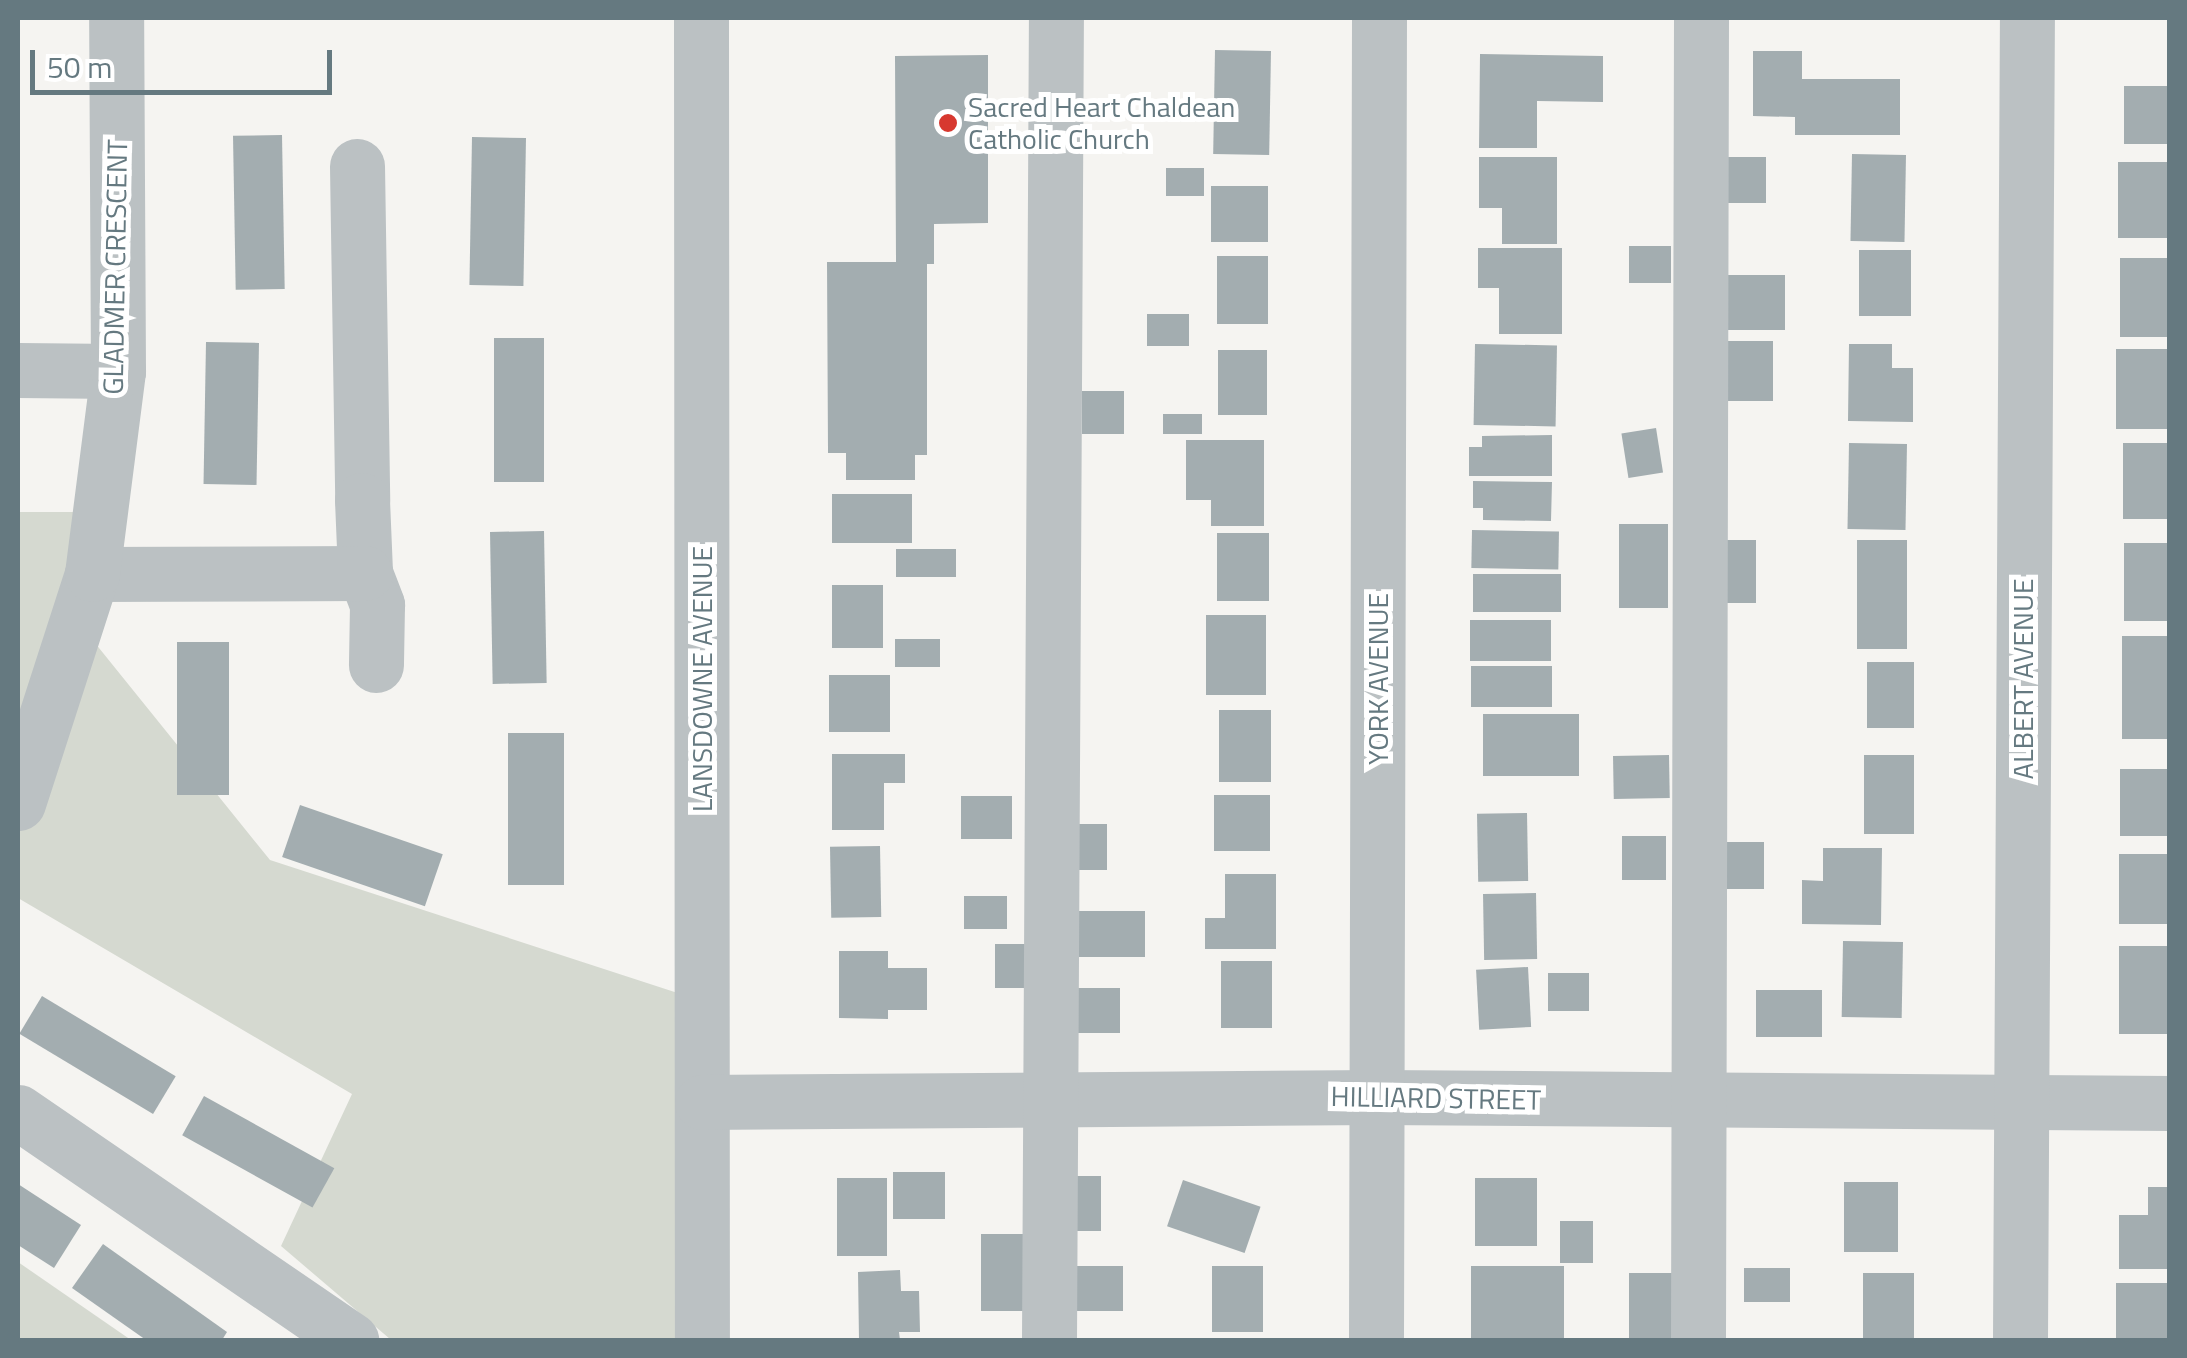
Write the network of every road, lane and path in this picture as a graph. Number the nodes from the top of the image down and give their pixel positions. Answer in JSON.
{"nodes":[{"id":1,"x":116,"y":18,"type":"edge"},
{"id":2,"x":701,"y":18,"type":"edge"},
{"id":3,"x":1056,"y":18,"type":"edge"},
{"id":4,"x":1379,"y":18,"type":"edge"},
{"id":5,"x":1701,"y":18,"type":"edge"},
{"id":6,"x":2027,"y":18,"type":"edge"},
{"id":7,"x":357,"y":166,"type":"dead end"},
{"id":8,"x":18,"y":370,"type":"edge"},
{"id":9,"x":118,"y":371,"type":"junction"},
{"id":10,"x":365,"y":573,"type":"junction"},
{"id":11,"x":92,"y":574,"type":"junction"},
{"id":12,"x":376,"y":665,"type":"dead end"},
{"id":13,"x":18,"y":803,"type":"edge"},
{"id":14,"x":1377,"y":1097,"type":"junction"},
{"id":15,"x":1048,"y":1099,"type":"junction"},
{"id":16,"x":2020,"y":1101,"type":"junction"},
{"id":17,"x":702,"y":1102,"type":"junction"},
{"id":18,"x":1698,"y":1102,"type":"junction"},
{"id":19,"x":2170,"y":1103,"type":"edge"},
{"id":20,"x":18,"y":1112,"type":"edge"},
{"id":21,"x":351,"y":1340,"type":"edge"},
{"id":22,"x":702,"y":1340,"type":"edge"},
{"id":23,"x":1049,"y":1340,"type":"edge"},
{"id":24,"x":1376,"y":1340,"type":"edge"},
{"id":25,"x":1698,"y":1340,"type":"edge"},
{"id":26,"x":2020,"y":1340,"type":"edge"}],
"edges":[{"from":1,"to":9,"type":"street","name":"GLADMER CRESCENT"},
{"from":2,"to":17,"type":"street","name":"LANSDOWNE AVENUE"},
{"from":3,"to":15,"type":"street"},
{"from":4,"to":14,"type":"street","name":"YORK AVENUE"},
{"from":5,"to":18,"type":"street"},
{"from":6,"to":16,"type":"street","name":"ALBERT AVENUE"},
{"from":7,"to":10,"type":"street"},
{"from":8,"to":9,"type":"street"},
{"from":9,"to":11,"type":"street","name":"GLADMER CRESCENT"},
{"from":10,"to":11,"type":"street"},
{"from":10,"to":12,"type":"street"},
{"from":11,"to":13,"type":"street","name":"GLADMER CRESCENT"},
{"from":14,"to":15,"type":"street","name":"HILLIARD STREET"},
{"from":14,"to":18,"type":"street","name":"HILLIARD STREET"},
{"from":14,"to":24,"type":"street","name":"YORK AVENUE"},
{"from":15,"to":17,"type":"street","name":"HILLIARD STREET"},
{"from":15,"to":23,"type":"street"},
{"from":16,"to":18,"type":"street","name":"HILLIARD STREET"},
{"from":16,"to":19,"type":"street","name":"HILLIARD STREET"},
{"from":16,"to":26,"type":"street","name":"ALBERT AVENUE"},
{"from":17,"to":22,"type":"street","name":"LANSDOWNE AVENUE"},
{"from":18,"to":25,"type":"street"},
{"from":20,"to":21,"type":"street"}]}
